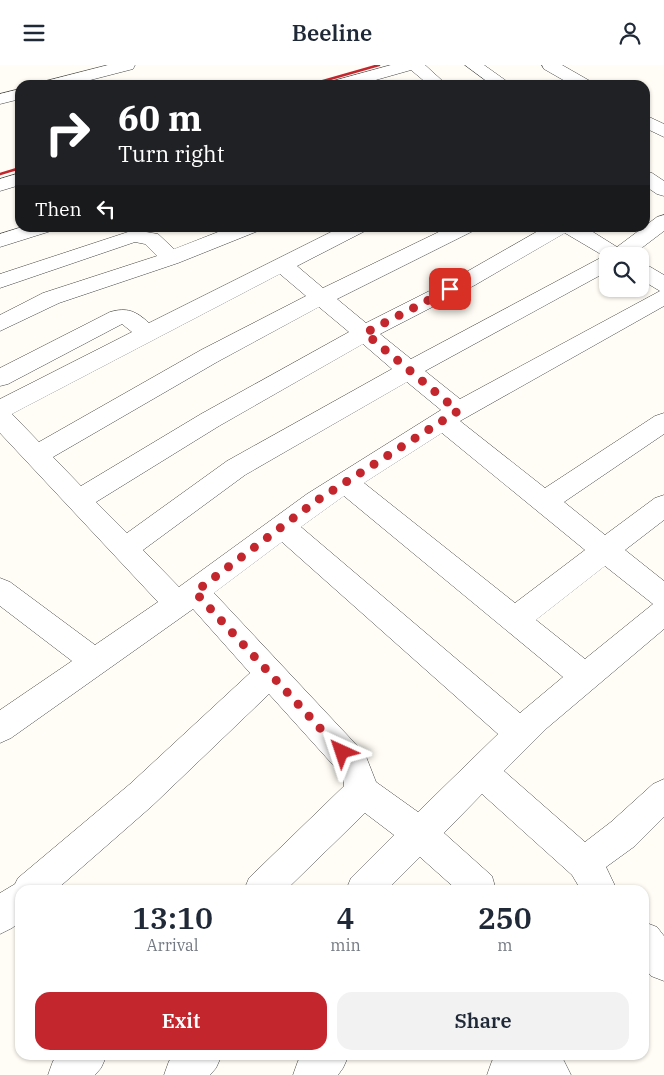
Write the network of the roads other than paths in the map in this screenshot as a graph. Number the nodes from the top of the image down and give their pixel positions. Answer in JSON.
{"nodes":[{"id":1,"x":127,"y":65,"type":"edge"},
{"id":2,"x":409,"y":65,"type":"edge"},
{"id":3,"x":415,"y":65,"type":"edge"},
{"id":4,"x":473,"y":65,"type":"edge"},
{"id":5,"x":550,"y":65,"type":"edge"},
{"id":6,"x":71,"y":80,"type":"edge"},
{"id":7,"x":375,"y":80,"type":"edge"},
{"id":8,"x":432,"y":80,"type":"edge"},
{"id":9,"x":496,"y":80,"type":"edge"},
{"id":10,"x":576,"y":80,"type":"edge"},
{"id":11,"x":15,"y":94,"type":"edge"},
{"id":12,"x":0,"y":99,"type":"edge"},
{"id":13,"x":650,"y":124,"type":"edge"},
{"id":14,"x":664,"y":132,"type":"edge"},
{"id":15,"x":15,"y":180,"type":"edge"},
{"id":16,"x":650,"y":180,"type":"edge"},
{"id":17,"x":0,"y":185,"type":"edge"},
{"id":18,"x":664,"y":190,"type":"edge"},
{"id":19,"x":664,"y":221,"type":"edge"},
{"id":20,"x":28,"y":232,"type":"edge"},
{"id":21,"x":239,"y":232,"type":"edge"},
{"id":22,"x":348,"y":232,"type":"edge"},
{"id":23,"x":456,"y":232,"type":"edge"},
{"id":24,"x":552,"y":232,"type":"edge"},
{"id":25,"x":578,"y":232,"type":"edge"},
{"id":26,"x":650,"y":232,"type":"edge"},
{"id":27,"x":650,"y":232,"type":"edge"},
{"id":28,"x":0,"y":241,"type":"edge"},
{"id":29,"x":171,"y":258,"type":"junction"},
{"id":30,"x":281,"y":264,"type":"junction"},
{"id":31,"x":599,"y":267,"type":"edge"},
{"id":32,"x":649,"y":276,"type":"edge"},
{"id":33,"x":0,"y":281,"type":"edge"},
{"id":34,"x":664,"y":285,"type":"edge"},
{"id":35,"x":322,"y":297,"type":"junction"},
{"id":36,"x":664,"y":297,"type":"edge"},
{"id":37,"x":0,"y":324,"type":"edge"},
{"id":38,"x":365,"y":333,"type":"junction"},
{"id":39,"x":148,"y":334,"type":"junction"},
{"id":40,"x":409,"y":370,"type":"junction"},
{"id":41,"x":0,"y":378,"type":"edge"},
{"id":42,"x":0,"y":411,"type":"edge"},
{"id":43,"x":450,"y":415,"type":"junction"},
{"id":44,"x":0,"y":417,"type":"edge"},
{"id":45,"x":664,"y":422,"type":"edge"},
{"id":46,"x":36,"y":455,"type":"junction"},
{"id":47,"x":345,"y":482,"type":"junction"},
{"id":48,"x":78,"y":500,"type":"junction"},
{"id":49,"x":544,"y":502,"type":"junction"},
{"id":50,"x":664,"y":505,"type":"edge"},
{"id":51,"x":282,"y":526,"type":"junction"},
{"id":52,"x":125,"y":549,"type":"junction"},
{"id":53,"x":604,"y":549,"type":"junction"},
{"id":54,"x":0,"y":590,"type":"edge"},
{"id":55,"x":664,"y":597,"type":"edge"},
{"id":56,"x":186,"y":598,"type":"junction"},
{"id":57,"x":664,"y":612,"type":"edge"},
{"id":58,"x":514,"y":620,"type":"junction"},
{"id":59,"x":95,"y":663,"type":"junction"},
{"id":60,"x":270,"y":674,"type":"junction"},
{"id":61,"x":585,"y":677,"type":"junction"},
{"id":62,"x":6,"y":716,"type":"edge"},
{"id":63,"x":520,"y":733,"type":"junction"},
{"id":64,"x":481,"y":772,"type":"junction"},
{"id":65,"x":360,"y":790,"type":"junction"},
{"id":66,"x":664,"y":795,"type":"edge"},
{"id":67,"x":420,"y":833,"type":"junction"},
{"id":68,"x":592,"y":876,"type":"edge"},
{"id":69,"x":36,"y":885,"type":"edge"},
{"id":70,"x":265,"y":885,"type":"edge"},
{"id":71,"x":368,"y":885,"type":"edge"},
{"id":72,"x":477,"y":885,"type":"edge"},
{"id":73,"x":15,"y":903,"type":"edge"},
{"id":74,"x":0,"y":916,"type":"edge"},
{"id":75,"x":649,"y":946,"type":"edge"},
{"id":76,"x":664,"y":963,"type":"edge"},
{"id":77,"x":83,"y":1060,"type":"edge"},
{"id":78,"x":198,"y":1060,"type":"edge"},
{"id":79,"x":326,"y":1060,"type":"edge"},
{"id":80,"x":519,"y":1060,"type":"edge"},
{"id":81,"x":541,"y":1060,"type":"edge"},
{"id":82,"x":67,"y":1075,"type":"edge"},
{"id":83,"x":183,"y":1075,"type":"edge"},
{"id":84,"x":312,"y":1075,"type":"edge"},
{"id":85,"x":506,"y":1075,"type":"edge"},
{"id":86,"x":552,"y":1075,"type":"edge"}],
"edges":[{"from":1,"to":6,"type":"street"},
{"from":2,"to":7,"type":"street"},
{"from":3,"to":8,"type":"street"},
{"from":4,"to":9,"type":"street"},
{"from":5,"to":10,"type":"street"},
{"from":11,"to":12,"type":"street"},
{"from":13,"to":14,"type":"street"},
{"from":15,"to":17,"type":"street"},
{"from":16,"to":18,"type":"street"},
{"from":19,"to":26,"type":"street"},
{"from":20,"to":28,"type":"street"},
{"from":21,"to":29,"type":"street"},
{"from":22,"to":30,"type":"street"},
{"from":23,"to":35,"type":"street"},
{"from":24,"to":38,"type":"street"},
{"from":25,"to":27,"type":"street"},
{"from":29,"to":33,"type":"street"},
{"from":29,"to":37,"type":"street"},
{"from":30,"to":35,"type":"street"},
{"from":30,"to":39,"type":"street"},
{"from":31,"to":40,"type":"street"},
{"from":32,"to":34,"type":"street"},
{"from":35,"to":38,"type":"street"},
{"from":35,"to":46,"type":"street"},
{"from":36,"to":43,"type":"street"},
{"from":38,"to":40,"type":"street"},
{"from":38,"to":48,"type":"street"},
{"from":39,"to":41,"type":"street"},
{"from":39,"to":42,"type":"street"},
{"from":40,"to":43,"type":"street"},
{"from":40,"to":52,"type":"street"},
{"from":43,"to":47,"type":"street"},
{"from":43,"to":49,"type":"street"},
{"from":44,"to":46,"type":"street"},
{"from":45,"to":49,"type":"street"},
{"from":46,"to":48,"type":"street"},
{"from":47,"to":51,"type":"street"},
{"from":47,"to":58,"type":"street"},
{"from":48,"to":52,"type":"street"},
{"from":49,"to":53,"type":"street"},
{"from":50,"to":53,"type":"street"},
{"from":51,"to":56,"type":"street"},
{"from":51,"to":63,"type":"street"},
{"from":52,"to":56,"type":"street"},
{"from":53,"to":55,"type":"street"},
{"from":53,"to":58,"type":"street"},
{"from":54,"to":59,"type":"street"},
{"from":56,"to":59,"type":"street"},
{"from":56,"to":60,"type":"street"},
{"from":57,"to":61,"type":"street"},
{"from":58,"to":61,"type":"street"},
{"from":59,"to":62,"type":"street"},
{"from":60,"to":65,"type":"street"},
{"from":60,"to":69,"type":"street"},
{"from":61,"to":63,"type":"street"},
{"from":63,"to":64,"type":"street"},
{"from":64,"to":67,"type":"street"},
{"from":64,"to":68,"type":"street"},
{"from":65,"to":67,"type":"street"},
{"from":65,"to":70,"type":"street"},
{"from":66,"to":68,"type":"street"},
{"from":67,"to":71,"type":"street"},
{"from":67,"to":72,"type":"street"},
{"from":73,"to":74,"type":"street"},
{"from":75,"to":76,"type":"street"},
{"from":77,"to":82,"type":"street"},
{"from":78,"to":83,"type":"street"},
{"from":79,"to":84,"type":"street"},
{"from":80,"to":85,"type":"street"},
{"from":81,"to":86,"type":"street"}]}
